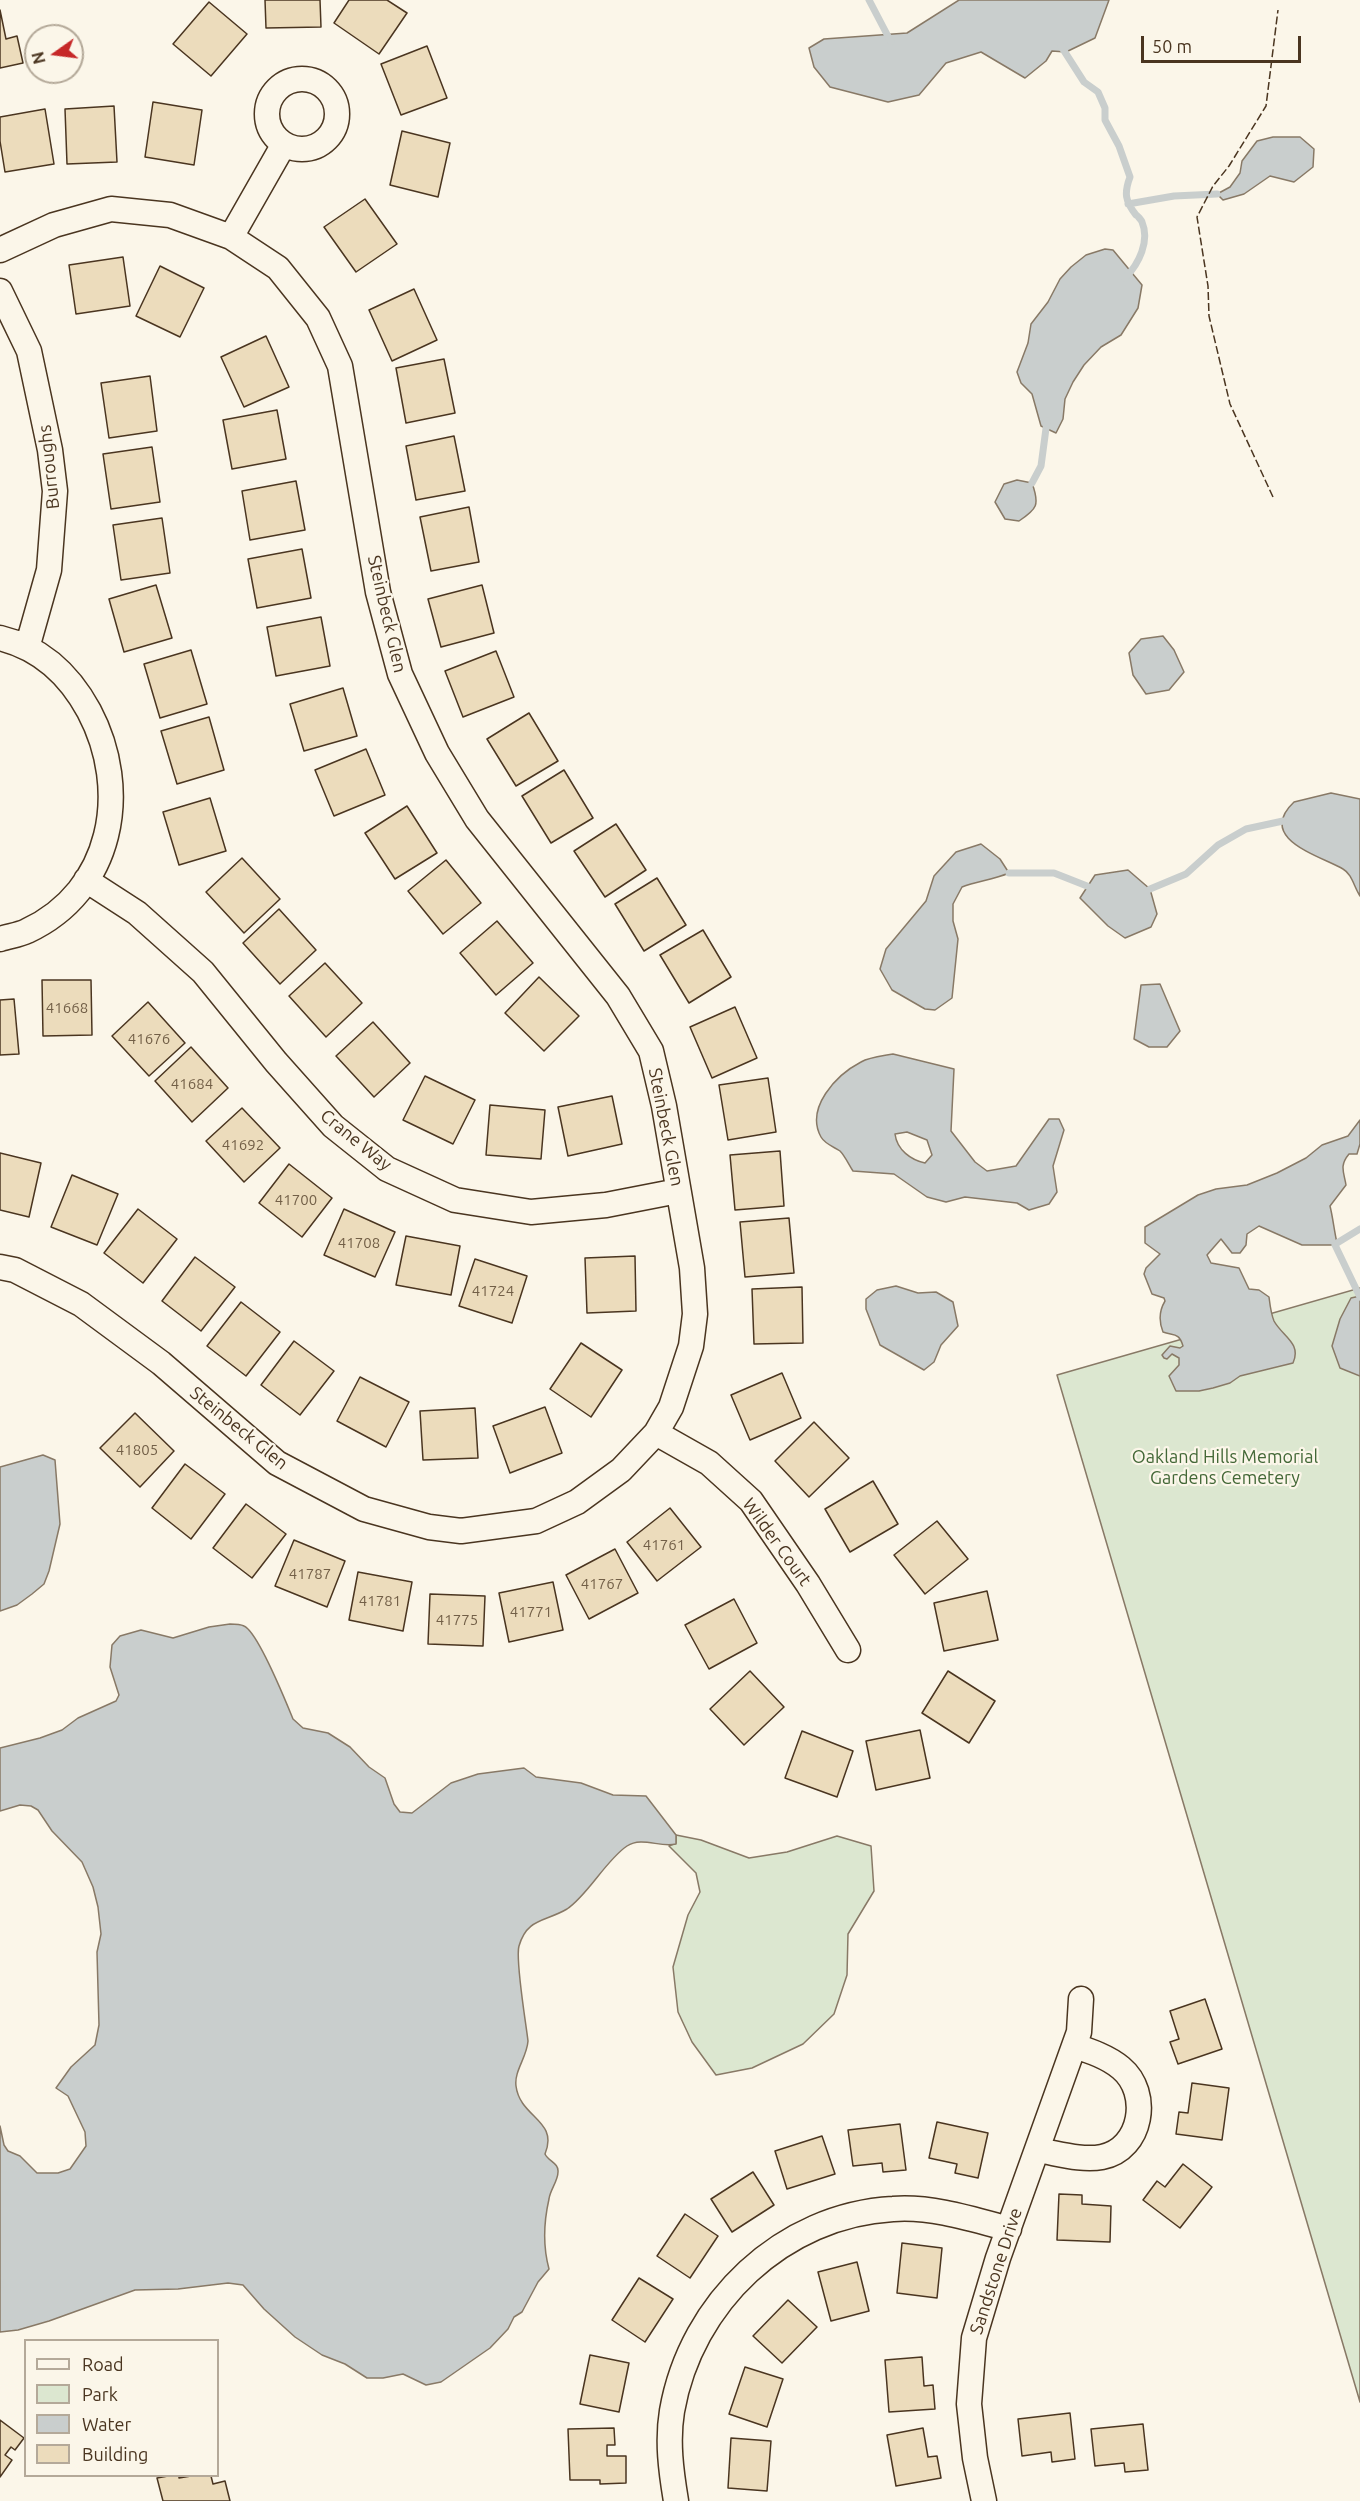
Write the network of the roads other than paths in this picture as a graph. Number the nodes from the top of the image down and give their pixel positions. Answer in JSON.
{"nodes":[{"id":1,"x":284,"y":144,"type":"dead end"},
{"id":2,"x":231,"y":237,"type":"junction"},
{"id":3,"x":0,"y":250,"type":"edge"},
{"id":4,"x":0,"y":291,"type":"edge"},
{"id":5,"x":0,"y":638,"type":"edge"},
{"id":6,"x":27,"y":648,"type":"junction"},
{"id":7,"x":86,"y":880,"type":"junction"},
{"id":8,"x":0,"y":939,"type":"edge"},
{"id":9,"x":678,"y":1191,"type":"junction"},
{"id":10,"x":0,"y":1267,"type":"edge"},
{"id":11,"x":656,"y":1433,"type":"junction"},
{"id":12,"x":849,"y":1650,"type":"dead end"},
{"id":13,"x":1081,"y":1999,"type":"dead end"},
{"id":14,"x":1075,"y":2046,"type":"junction"},
{"id":15,"x":1037,"y":2150,"type":"junction"},
{"id":16,"x":1009,"y":2229,"type":"junction"},
{"id":17,"x":676,"y":2501,"type":"edge"},
{"id":18,"x":984,"y":2501,"type":"edge"}],
"edges":[{"from":1,"to":2,"type":"street"},
{"from":2,"to":3,"type":"street","name":"Steinbeck Glen"},
{"from":2,"to":9,"type":"street","name":"Steinbeck Glen"},
{"from":4,"to":6,"type":"street","name":"Burroughs"},
{"from":5,"to":6,"type":"street"},
{"from":6,"to":7,"type":"street"},
{"from":7,"to":8,"type":"street"},
{"from":7,"to":9,"type":"street","name":"Crane Way"},
{"from":9,"to":11,"type":"street","name":"Steinbeck Glen"},
{"from":10,"to":11,"type":"street","name":"Steinbeck Glen"},
{"from":11,"to":12,"type":"street","name":"Wilder Court"},
{"from":13,"to":14,"type":"street","name":"Sandstone Drive"},
{"from":14,"to":15,"type":"street","name":"Sandstone Drive"},
{"from":14,"to":15,"type":"street"},
{"from":15,"to":16,"type":"street","name":"Sandstone Drive"},
{"from":16,"to":17,"type":"street"},
{"from":16,"to":18,"type":"street","name":"Sandstone Drive"}]}
